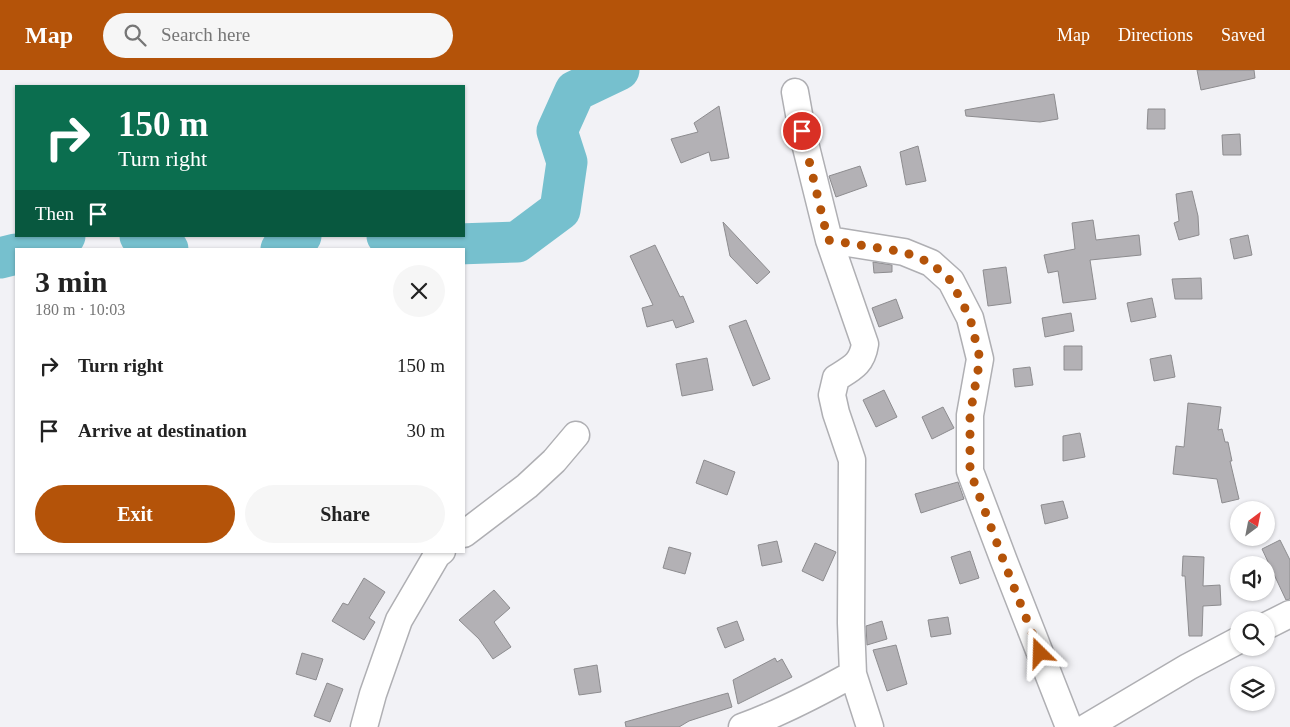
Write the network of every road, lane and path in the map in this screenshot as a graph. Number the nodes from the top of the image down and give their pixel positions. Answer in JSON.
{"nodes":[{"id":1,"x":795,"y":92,"type":"dead end"},
{"id":2,"x":828,"y":240,"type":"junction"},
{"id":3,"x":576,"y":435,"type":"dead end"},
{"id":4,"x":465,"y":533,"type":"edge"},
{"id":5,"x":440,"y":553,"type":"edge"},
{"id":6,"x":1290,"y":614,"type":"edge"},
{"id":7,"x":1275,"y":622,"type":"edge"},
{"id":8,"x":1230,"y":645,"type":"edge"},
{"id":9,"x":853,"y":674,"type":"junction"},
{"id":10,"x":364,"y":727,"type":"edge"},
{"id":11,"x":742,"y":727,"type":"edge"},
{"id":12,"x":870,"y":727,"type":"edge"},
{"id":13,"x":1069,"y":727,"type":"edge"},
{"id":14,"x":1087,"y":727,"type":"edge"}],
"edges":[{"from":1,"to":2,"type":"street"},
{"from":2,"to":9,"type":"street"},
{"from":2,"to":13,"type":"street"},
{"from":3,"to":4,"type":"street"},
{"from":5,"to":10,"type":"street"},
{"from":6,"to":7,"type":"street"},
{"from":8,"to":14,"type":"street"},
{"from":9,"to":11,"type":"street"},
{"from":9,"to":12,"type":"street"}]}
